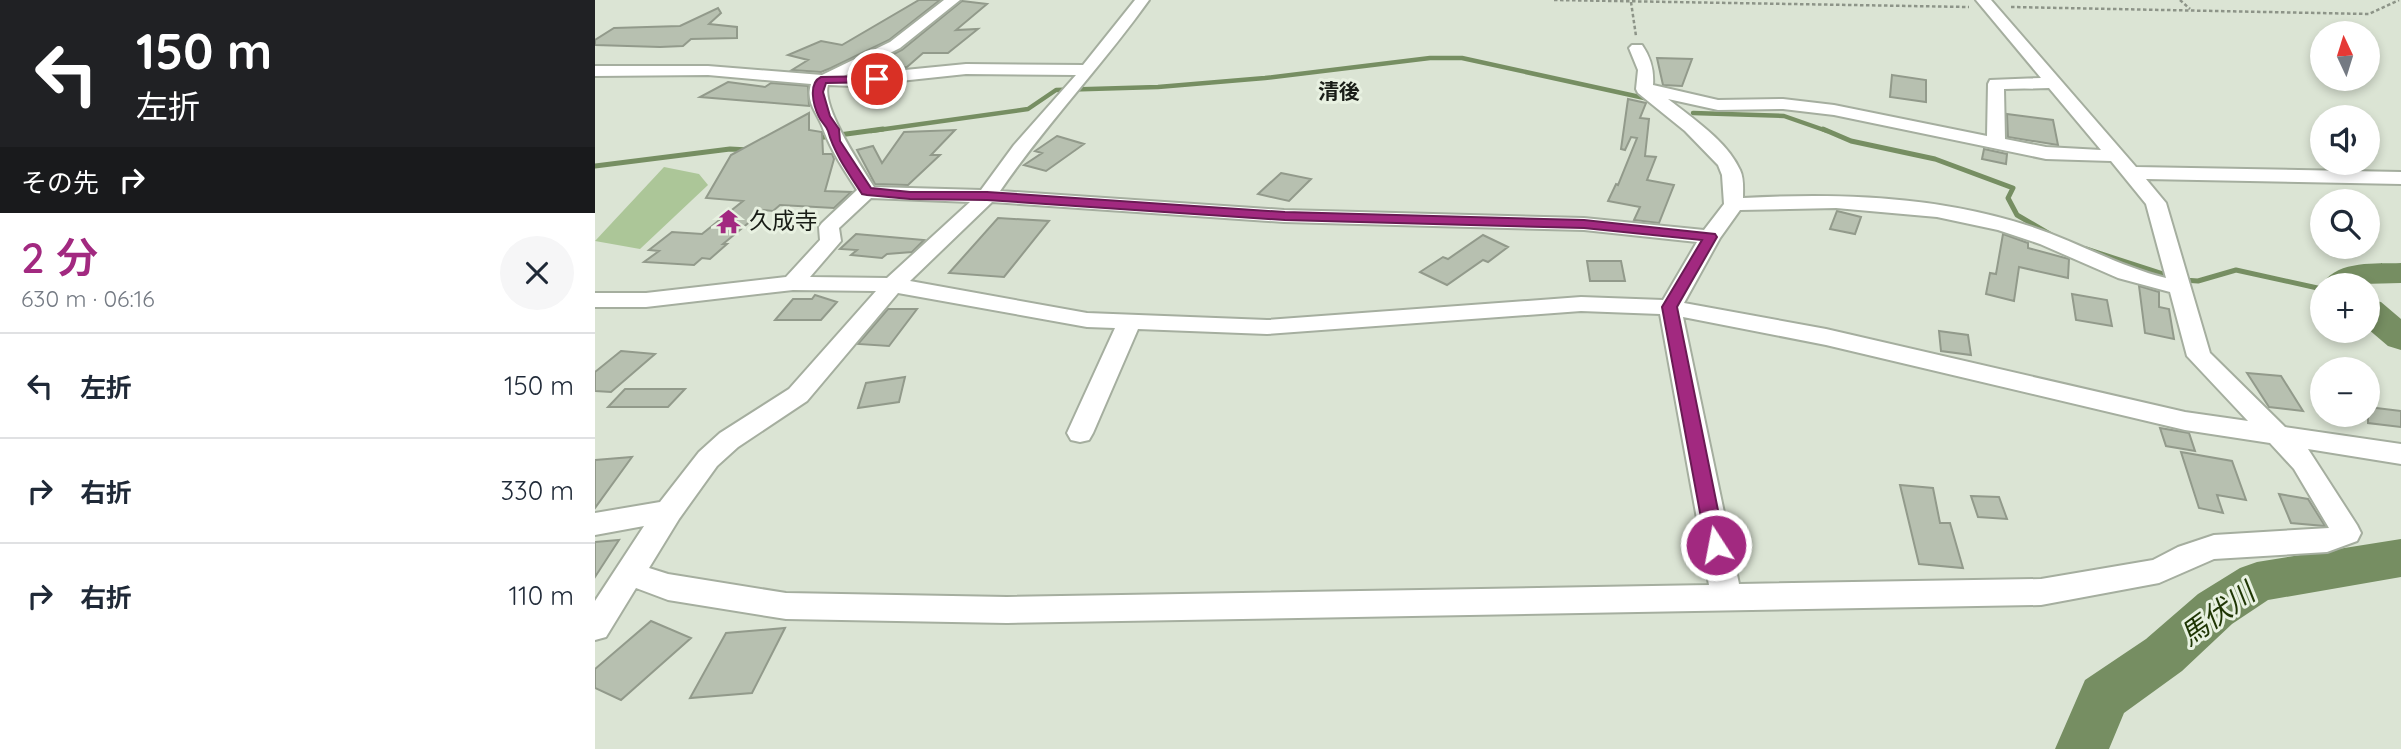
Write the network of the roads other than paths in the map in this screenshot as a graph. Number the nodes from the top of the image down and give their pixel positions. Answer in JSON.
{"nodes":[{"id":1,"x":953,"y":0,"type":"edge"},
{"id":2,"x":1142,"y":0,"type":"edge"},
{"id":3,"x":1983,"y":0,"type":"edge"},
{"id":4,"x":1637,"y":48,"type":"road end"},
{"id":5,"x":595,"y":71,"type":"edge"},
{"id":6,"x":821,"y":80,"type":"junction"},
{"id":7,"x":1077,"y":83,"type":"junction"},
{"id":8,"x":2054,"y":83,"type":"junction"},
{"id":9,"x":1644,"y":89,"type":"junction"},
{"id":10,"x":1996,"y":143,"type":"junction"},
{"id":11,"x":2116,"y":156,"type":"junction"},
{"id":12,"x":2131,"y":173,"type":"junction"},
{"id":13,"x":2401,"y":178,"type":"edge"},
{"id":14,"x":867,"y":191,"type":"junction"},
{"id":15,"x":987,"y":196,"type":"junction"},
{"id":16,"x":1734,"y":204,"type":"junction"},
{"id":17,"x":1710,"y":237,"type":"junction"},
{"id":18,"x":2178,"y":281,"type":"junction"},
{"id":19,"x":793,"y":283,"type":"junction"},
{"id":20,"x":893,"y":285,"type":"junction"},
{"id":21,"x":595,"y":300,"type":"edge"},
{"id":22,"x":1670,"y":307,"type":"junction"},
{"id":23,"x":1130,"y":321,"type":"junction"},
{"id":24,"x":1080,"y":433,"type":"dead end"},
{"id":25,"x":2281,"y":437,"type":"junction"},
{"id":26,"x":2401,"y":454,"type":"edge"},
{"id":27,"x":670,"y":512,"type":"junction"},
{"id":28,"x":595,"y":524,"type":"edge"},
{"id":29,"x":631,"y":574,"type":"junction"},
{"id":30,"x":1726,"y":596,"type":"junction"},
{"id":31,"x":595,"y":627,"type":"edge"}],
"edges":[{"from":1,"to":6,"type":"street"},
{"from":2,"to":7,"type":"street"},
{"from":3,"to":8,"type":"street"},
{"from":4,"to":9,"type":"street"},
{"from":5,"to":6,"type":"street"},
{"from":6,"to":7,"type":"street"},
{"from":6,"to":14,"type":"street"},
{"from":7,"to":15,"type":"street"},
{"from":8,"to":10,"type":"street"},
{"from":8,"to":11,"type":"street"},
{"from":9,"to":10,"type":"street"},
{"from":9,"to":16,"type":"street"},
{"from":10,"to":11,"type":"street"},
{"from":11,"to":12,"type":"street"},
{"from":12,"to":13,"type":"street"},
{"from":12,"to":18,"type":"street"},
{"from":14,"to":15,"type":"street"},
{"from":14,"to":19,"type":"street"},
{"from":15,"to":17,"type":"street"},
{"from":15,"to":20,"type":"street"},
{"from":16,"to":17,"type":"street"},
{"from":16,"to":18,"type":"street"},
{"from":17,"to":22,"type":"street"},
{"from":18,"to":25,"type":"street"},
{"from":19,"to":20,"type":"street"},
{"from":19,"to":21,"type":"street"},
{"from":20,"to":23,"type":"street"},
{"from":20,"to":27,"type":"street"},
{"from":22,"to":23,"type":"street"},
{"from":22,"to":25,"type":"street"},
{"from":22,"to":30,"type":"street"},
{"from":23,"to":24,"type":"street"},
{"from":25,"to":26,"type":"street"},
{"from":25,"to":30,"type":"street"},
{"from":27,"to":28,"type":"street"},
{"from":27,"to":29,"type":"street"},
{"from":29,"to":30,"type":"street"},
{"from":29,"to":31,"type":"street"}]}
